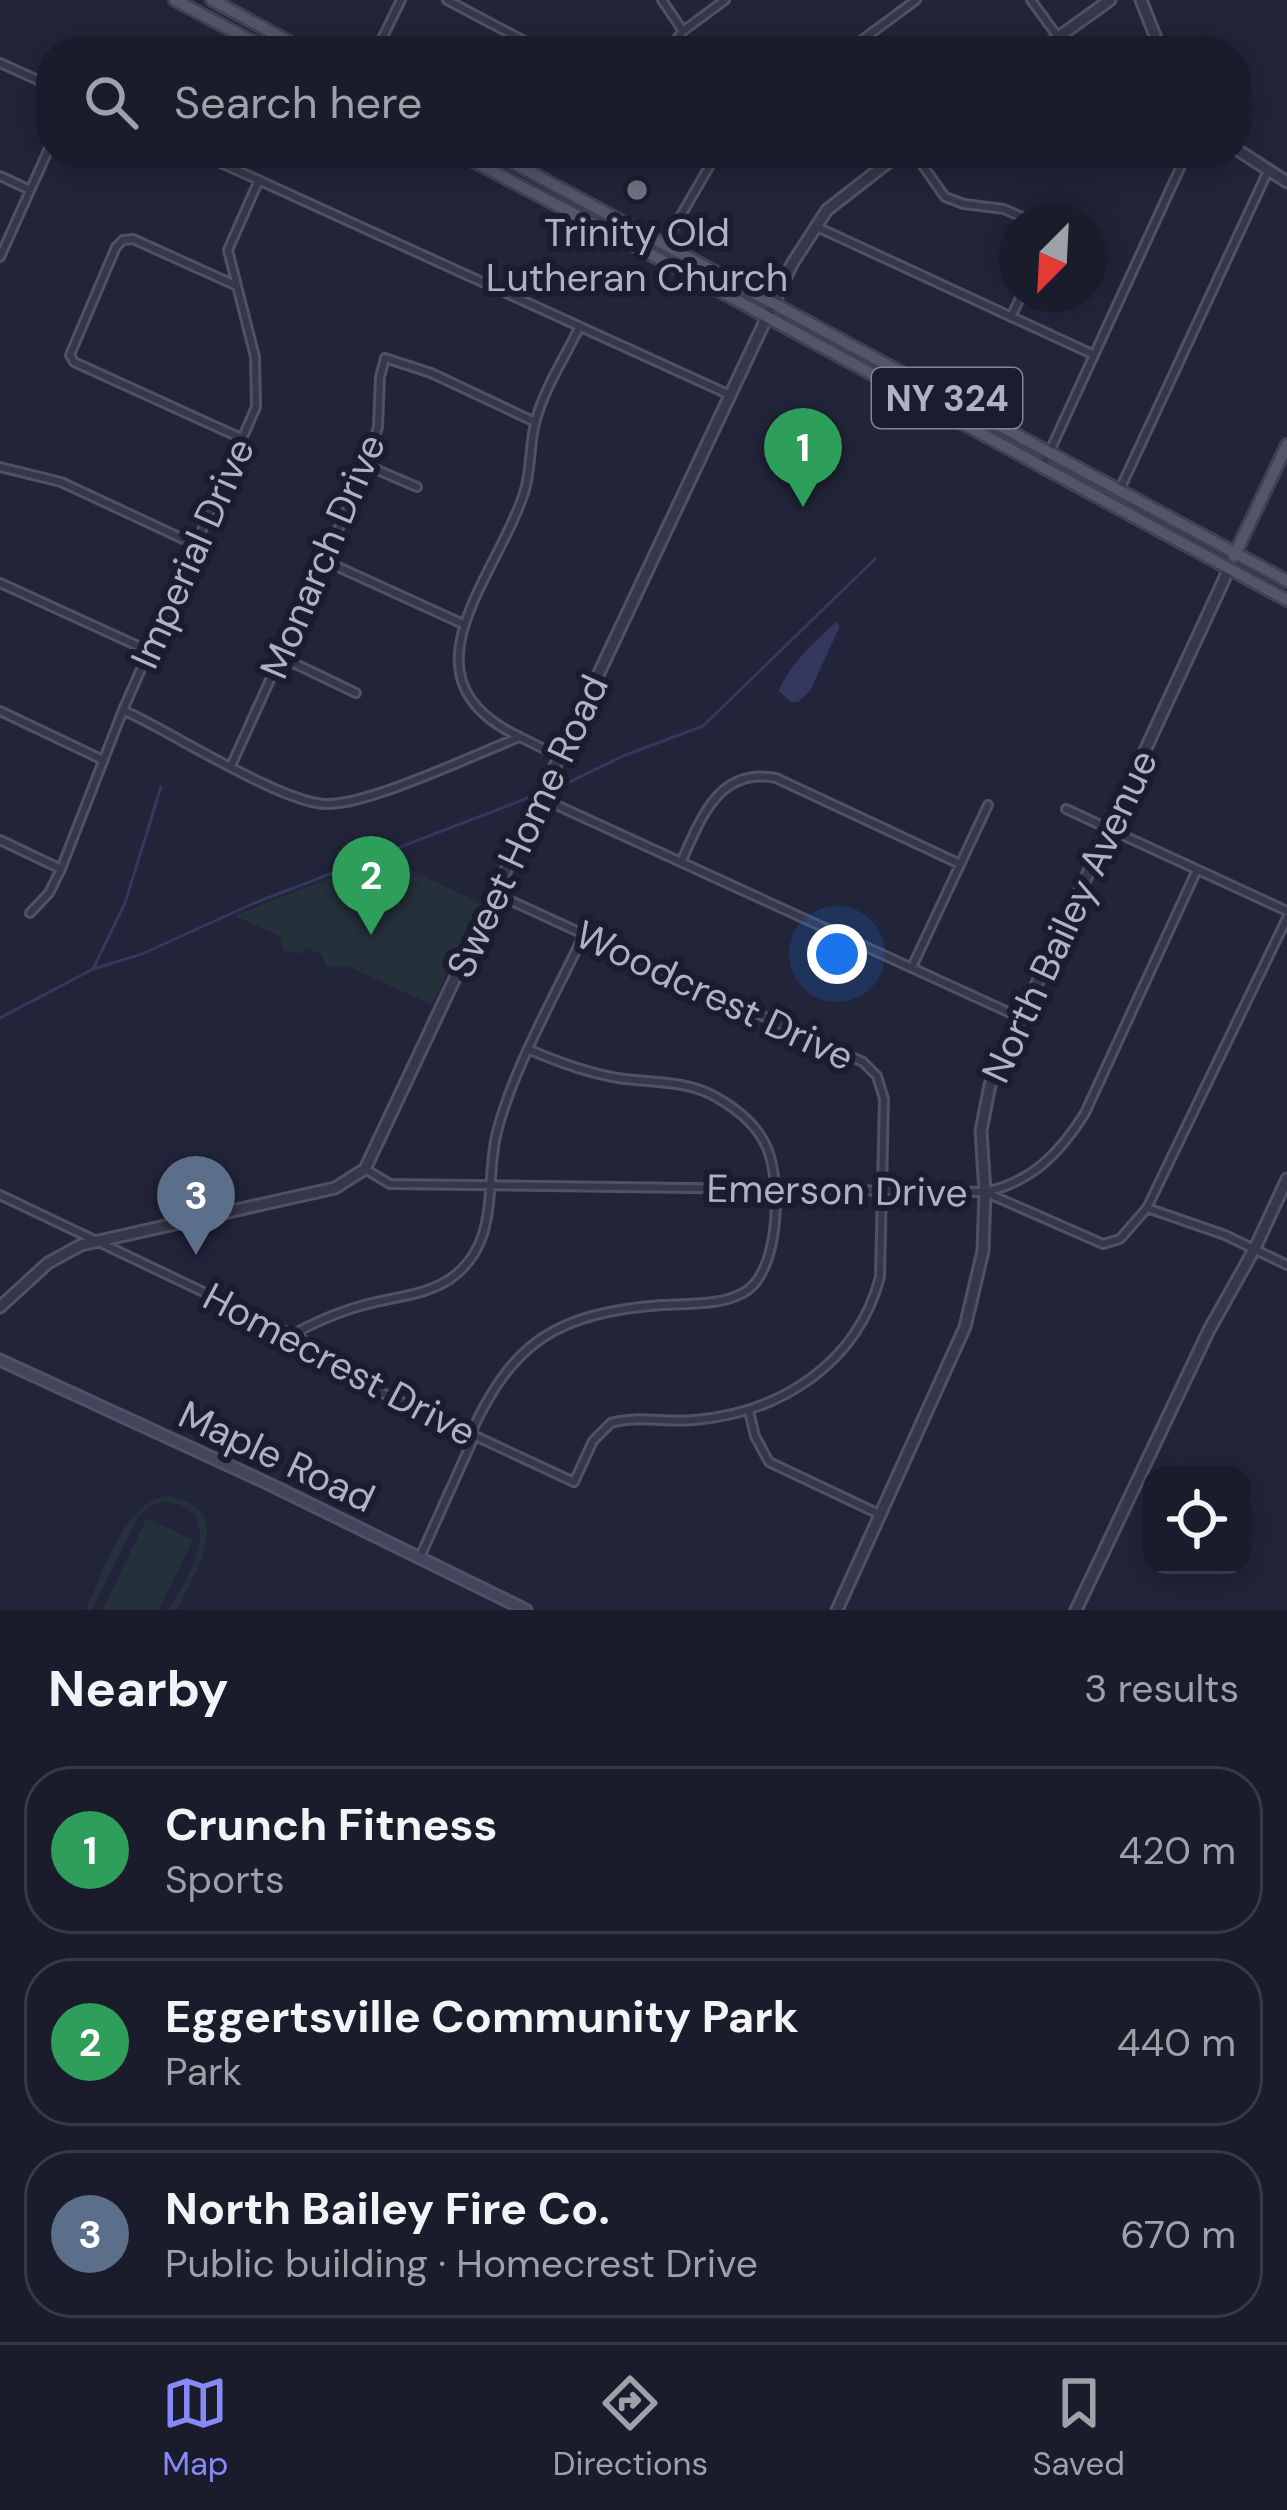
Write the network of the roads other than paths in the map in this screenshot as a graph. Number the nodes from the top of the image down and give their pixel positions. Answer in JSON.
{"nodes":[{"id":1,"x":175,"y":0,"type":"edge"},
{"id":2,"x":212,"y":0,"type":"edge"},
{"id":3,"x":401,"y":0,"type":"edge"},
{"id":4,"x":447,"y":0,"type":"edge"},
{"id":5,"x":662,"y":0,"type":"edge"},
{"id":6,"x":725,"y":0,"type":"edge"},
{"id":7,"x":916,"y":0,"type":"edge"},
{"id":8,"x":1031,"y":0,"type":"edge"},
{"id":9,"x":1110,"y":0,"type":"edge"},
{"id":10,"x":1141,"y":0,"type":"edge"},
{"id":11,"x":234,"y":5,"type":"edge"},
{"id":12,"x":683,"y":31,"type":"junction"},
{"id":13,"x":242,"y":36,"type":"edge"},
{"id":14,"x":283,"y":36,"type":"edge"},
{"id":15,"x":383,"y":36,"type":"edge"},
{"id":16,"x":514,"y":36,"type":"edge"},
{"id":17,"x":679,"y":36,"type":"edge"},
{"id":18,"x":867,"y":36,"type":"edge"},
{"id":19,"x":1057,"y":36,"type":"edge"},
{"id":20,"x":1061,"y":36,"type":"edge"},
{"id":21,"x":1155,"y":36,"type":"edge"},
{"id":22,"x":0,"y":62,"type":"edge"},
{"id":23,"x":36,"y":79,"type":"edge"},
{"id":24,"x":1251,"y":159,"type":"edge"},
{"id":25,"x":41,"y":168,"type":"edge"},
{"id":26,"x":233,"y":168,"type":"edge"},
{"id":27,"x":488,"y":168,"type":"edge"},
{"id":28,"x":523,"y":168,"type":"edge"},
{"id":29,"x":708,"y":168,"type":"edge"},
{"id":30,"x":881,"y":168,"type":"edge"},
{"id":31,"x":925,"y":168,"type":"edge"},
{"id":32,"x":1180,"y":168,"type":"edge"},
{"id":33,"x":1268,"y":171,"type":"junction"},
{"id":34,"x":0,"y":176,"type":"edge"},
{"id":35,"x":259,"y":180,"type":"junction"},
{"id":36,"x":1287,"y":182,"type":"edge"},
{"id":37,"x":31,"y":190,"type":"junction"},
{"id":38,"x":999,"y":208,"type":"edge"},
{"id":39,"x":814,"y":225,"type":"junction"},
{"id":40,"x":664,"y":244,"type":"junction"},
{"id":41,"x":0,"y":257,"type":"edge"},
{"id":42,"x":237,"y":286,"type":"junction"},
{"id":43,"x":769,"y":310,"type":"junction"},
{"id":44,"x":1013,"y":312,"type":"edge"},
{"id":45,"x":1011,"y":317,"type":"junction"},
{"id":46,"x":579,"y":328,"type":"junction"},
{"id":47,"x":1092,"y":354,"type":"junction"},
{"id":48,"x":730,"y":395,"type":"junction"},
{"id":49,"x":535,"y":422,"type":"junction"},
{"id":50,"x":243,"y":440,"type":"junction"},
{"id":51,"x":1287,"y":445,"type":"edge"},
{"id":52,"x":1047,"y":452,"type":"junction"},
{"id":53,"x":366,"y":465,"type":"junction"},
{"id":54,"x":0,"y":466,"type":"edge"},
{"id":55,"x":1043,"y":468,"type":"junction"},
{"id":56,"x":417,"y":487,"type":"dead end"},
{"id":57,"x":1119,"y":491,"type":"junction"},
{"id":58,"x":196,"y":545,"type":"junction"},
{"id":59,"x":1235,"y":554,"type":"junction"},
{"id":60,"x":325,"y":561,"type":"junction"},
{"id":61,"x":1229,"y":569,"type":"junction"},
{"id":62,"x":1287,"y":581,"type":"edge"},
{"id":63,"x":0,"y":583,"type":"edge"},
{"id":64,"x":1287,"y":600,"type":"edge"},
{"id":65,"x":464,"y":624,"type":"junction"},
{"id":66,"x":149,"y":651,"type":"junction"},
{"id":67,"x":281,"y":656,"type":"junction"},
{"id":68,"x":356,"y":693,"type":"dead end"},
{"id":69,"x":123,"y":710,"type":"junction"},
{"id":70,"x":0,"y":711,"type":"edge"},
{"id":71,"x":520,"y":736,"type":"junction"},
{"id":72,"x":560,"y":757,"type":"junction"},
{"id":73,"x":103,"y":760,"type":"junction"},
{"id":74,"x":231,"y":766,"type":"junction"},
{"id":75,"x":541,"y":798,"type":"junction"},
{"id":76,"x":988,"y":805,"type":"dead end"},
{"id":77,"x":1066,"y":808,"type":"dead end"},
{"id":78,"x":1108,"y":828,"type":"junction"},
{"id":79,"x":0,"y":841,"type":"edge"},
{"id":80,"x":681,"y":862,"type":"junction"},
{"id":81,"x":960,"y":864,"type":"junction"},
{"id":82,"x":62,"y":869,"type":"junction"},
{"id":83,"x":1197,"y":870,"type":"junction"},
{"id":84,"x":496,"y":895,"type":"junction"},
{"id":85,"x":30,"y":913,"type":"dead end"},
{"id":86,"x":1287,"y":915,"type":"edge"},
{"id":87,"x":584,"y":934,"type":"junction"},
{"id":88,"x":912,"y":968,"type":"junction"},
{"id":89,"x":1019,"y":1017,"type":"junction"},
{"id":90,"x":530,"y":1050,"type":"junction"},
{"id":91,"x":365,"y":1169,"type":"junction"},
{"id":92,"x":1287,"y":1179,"type":"edge"},
{"id":93,"x":491,"y":1185,"type":"junction"},
{"id":94,"x":773,"y":1189,"type":"junction"},
{"id":95,"x":884,"y":1190,"type":"junction"},
{"id":96,"x":985,"y":1192,"type":"junction"},
{"id":97,"x":0,"y":1195,"type":"edge"},
{"id":98,"x":1147,"y":1208,"type":"junction"},
{"id":99,"x":96,"y":1240,"type":"junction"},
{"id":100,"x":1256,"y":1248,"type":"junction"},
{"id":101,"x":1287,"y":1265,"type":"edge"},
{"id":102,"x":0,"y":1307,"type":"edge"},
{"id":103,"x":293,"y":1334,"type":"junction"},
{"id":104,"x":0,"y":1360,"type":"edge"},
{"id":105,"x":749,"y":1411,"type":"junction"},
{"id":106,"x":472,"y":1436,"type":"junction"},
{"id":107,"x":593,"y":1441,"type":"joint"},
{"id":108,"x":881,"y":1514,"type":"junction"},
{"id":109,"x":420,"y":1557,"type":"junction"},
{"id":110,"x":526,"y":1610,"type":"edge"},
{"id":111,"x":837,"y":1610,"type":"edge"},
{"id":112,"x":1076,"y":1610,"type":"edge"}],
"edges":[{"from":1,"to":13,"type":"main road"},
{"from":2,"to":11,"type":"main road"},
{"from":3,"to":15,"type":"street"},
{"from":4,"to":16,"type":"street"},
{"from":5,"to":12,"type":"street"},
{"from":6,"to":12,"type":"street"},
{"from":7,"to":18,"type":"street"},
{"from":8,"to":19,"type":"street"},
{"from":9,"to":20,"type":"street"},
{"from":10,"to":21,"type":"street"},
{"from":11,"to":14,"type":"main road"},
{"from":12,"to":17,"type":"street"},
{"from":22,"to":23,"type":"street"},
{"from":24,"to":33,"type":"street"},
{"from":25,"to":37,"type":"street"},
{"from":26,"to":35,"type":"street"},
{"from":27,"to":43,"type":"main road","number":"NY 324"},
{"from":28,"to":40,"type":"main road","number":"NY 324"},
{"from":29,"to":40,"type":"street"},
{"from":30,"to":39,"type":"street","name":"Sweet Home Road"},
{"from":31,"to":38,"type":"street"},
{"from":32,"to":47,"type":"street"},
{"from":33,"to":36,"type":"street"},
{"from":33,"to":57,"type":"street"},
{"from":34,"to":37,"type":"street"},
{"from":35,"to":42,"type":"street","name":"Imperial Drive"},
{"from":35,"to":46,"type":"street"},
{"from":37,"to":41,"type":"street"},
{"from":39,"to":43,"type":"street","name":"Sweet Home Road"},
{"from":39,"to":45,"type":"street"},
{"from":40,"to":43,"type":"main road","number":"NY 324"},
{"from":42,"to":50,"type":"street","name":"Imperial Drive"},
{"from":42,"to":50,"type":"street"},
{"from":43,"to":48,"type":"street","name":"Sweet Home Road"},
{"from":43,"to":52,"type":"main road","number":"NY 324"},
{"from":43,"to":55,"type":"main road","number":"NY 324"},
{"from":44,"to":45,"type":"street"},
{"from":45,"to":47,"type":"street"},
{"from":46,"to":48,"type":"street"},
{"from":46,"to":49,"type":"street"},
{"from":47,"to":52,"type":"street"},
{"from":48,"to":72,"type":"street","name":"Sweet Home Road"},
{"from":49,"to":53,"type":"street","name":"Monarch Drive"},
{"from":49,"to":65,"type":"street"},
{"from":50,"to":58,"type":"street","name":"Imperial Drive"},
{"from":51,"to":59,"type":"main road"},
{"from":52,"to":55,"type":"street"},
{"from":52,"to":57,"type":"main road","number":"NY 324"},
{"from":53,"to":56,"type":"street"},
{"from":53,"to":60,"type":"street","name":"Monarch Drive"},
{"from":54,"to":58,"type":"street"},
{"from":55,"to":61,"type":"main road","number":"NY 324"},
{"from":57,"to":59,"type":"main road","number":"NY 324"},
{"from":58,"to":66,"type":"street","name":"Imperial Drive"},
{"from":59,"to":61,"type":"main road"},
{"from":59,"to":62,"type":"main road"},
{"from":60,"to":65,"type":"street"},
{"from":60,"to":67,"type":"street","name":"Monarch Drive"},
{"from":61,"to":64,"type":"main road"},
{"from":61,"to":78,"type":"street","name":"North Bailey Avenue"},
{"from":63,"to":66,"type":"street"},
{"from":65,"to":71,"type":"street"},
{"from":66,"to":69,"type":"street","name":"Imperial Drive"},
{"from":67,"to":68,"type":"street"},
{"from":67,"to":74,"type":"street","name":"Monarch Drive"},
{"from":69,"to":73,"type":"street","name":"Imperial Drive"},
{"from":69,"to":74,"type":"street"},
{"from":70,"to":73,"type":"street"},
{"from":71,"to":72,"type":"street"},
{"from":71,"to":74,"type":"street"},
{"from":72,"to":75,"type":"street","name":"Sweet Home Road"},
{"from":73,"to":82,"type":"street","name":"Imperial Drive"},
{"from":75,"to":80,"type":"street"},
{"from":75,"to":84,"type":"street","name":"Sweet Home Road"},
{"from":76,"to":81,"type":"street"},
{"from":77,"to":78,"type":"street"},
{"from":78,"to":83,"type":"street"},
{"from":78,"to":89,"type":"street","name":"North Bailey Avenue"},
{"from":79,"to":82,"type":"street"},
{"from":80,"to":81,"type":"street"},
{"from":80,"to":88,"type":"street"},
{"from":81,"to":88,"type":"street"},
{"from":82,"to":85,"type":"street","name":"Imperial Drive"},
{"from":83,"to":86,"type":"street"},
{"from":83,"to":96,"type":"street","name":"Emerson Drive"},
{"from":84,"to":87,"type":"street","name":"Woodcrest Drive"},
{"from":84,"to":91,"type":"street","name":"Sweet Home Road"},
{"from":86,"to":98,"type":"street"},
{"from":87,"to":90,"type":"street"},
{"from":87,"to":95,"type":"street","name":"Woodcrest Drive"},
{"from":88,"to":89,"type":"street"},
{"from":89,"to":96,"type":"street","name":"North Bailey Avenue"},
{"from":90,"to":93,"type":"street"},
{"from":90,"to":94,"type":"street"},
{"from":91,"to":93,"type":"street","name":"Emerson Drive"},
{"from":91,"to":99,"type":"street"},
{"from":92,"to":100,"type":"street"},
{"from":93,"to":94,"type":"street","name":"Emerson Drive"},
{"from":93,"to":103,"type":"street"},
{"from":94,"to":95,"type":"street","name":"Emerson Drive"},
{"from":94,"to":106,"type":"street"},
{"from":95,"to":96,"type":"street","name":"Emerson Drive"},
{"from":95,"to":105,"type":"street","name":"Woodcrest Drive"},
{"from":96,"to":98,"type":"street"},
{"from":96,"to":108,"type":"street","name":"North Bailey Avenue"},
{"from":97,"to":99,"type":"street","name":"Homecrest Drive"},
{"from":98,"to":100,"type":"street"},
{"from":99,"to":102,"type":"street"},
{"from":99,"to":103,"type":"street","name":"Homecrest Drive"},
{"from":100,"to":101,"type":"street"},
{"from":100,"to":112,"type":"street"},
{"from":103,"to":106,"type":"street","name":"Homecrest Drive"},
{"from":104,"to":109,"type":"main road","name":"Maple Road"},
{"from":105,"to":107,"type":"street","name":"Woodcrest Drive"},
{"from":105,"to":108,"type":"street"},
{"from":106,"to":107,"type":"street","name":"Homecrest Drive"},
{"from":106,"to":109,"type":"street"},
{"from":108,"to":111,"type":"street","name":"North Bailey Avenue"},
{"from":109,"to":110,"type":"main road","name":"Maple Road"}]}
